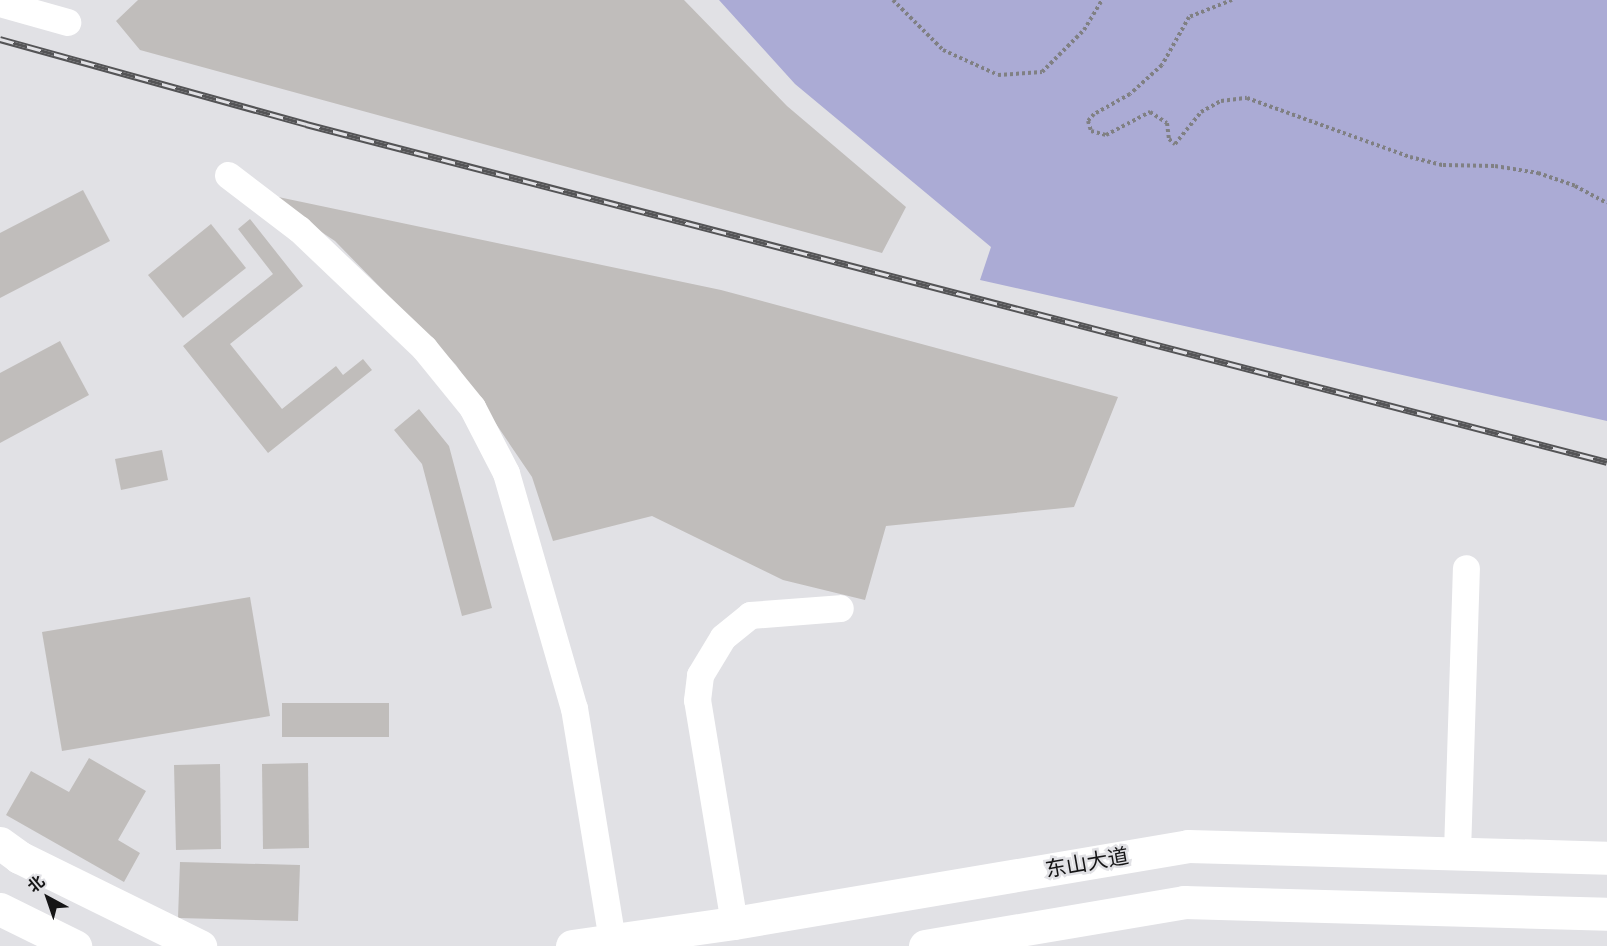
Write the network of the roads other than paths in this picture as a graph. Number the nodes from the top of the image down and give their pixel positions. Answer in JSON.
{"nodes":[{"id":1,"x":0,"y":3,"type":"edge"},
{"id":2,"x":67,"y":21,"type":"dead end"},
{"id":3,"x":228,"y":175,"type":"dead end"},
{"id":4,"x":1466,"y":568,"type":"dead end"},
{"id":5,"x":840,"y":608,"type":"dead end"},
{"id":6,"x":0,"y":843,"type":"edge"},
{"id":7,"x":1457,"y":852,"type":"junction"},
{"id":8,"x":1607,"y":858,"type":"edge"},
{"id":9,"x":0,"y":909,"type":"edge"},
{"id":10,"x":1607,"y":914,"type":"edge"},
{"id":11,"x":734,"y":923,"type":"junction"},
{"id":12,"x":612,"y":940,"type":"junction"},
{"id":13,"x":75,"y":946,"type":"edge"},
{"id":14,"x":200,"y":946,"type":"edge"},
{"id":15,"x":572,"y":946,"type":"edge"},
{"id":16,"x":925,"y":946,"type":"edge"}],
"edges":[{"from":1,"to":2,"type":"street"},
{"from":3,"to":12,"type":"street"},
{"from":4,"to":7,"type":"street"},
{"from":5,"to":11,"type":"street"},
{"from":6,"to":14,"type":"main road"},
{"from":7,"to":8,"type":"main road","name":"东山大道"},
{"from":7,"to":11,"type":"main road","name":"东山大道"},
{"from":9,"to":13,"type":"main road"},
{"from":10,"to":16,"type":"main road"},
{"from":11,"to":12,"type":"main road","name":"东山大道"},
{"from":12,"to":15,"type":"main road","name":"东山大道"}]}
